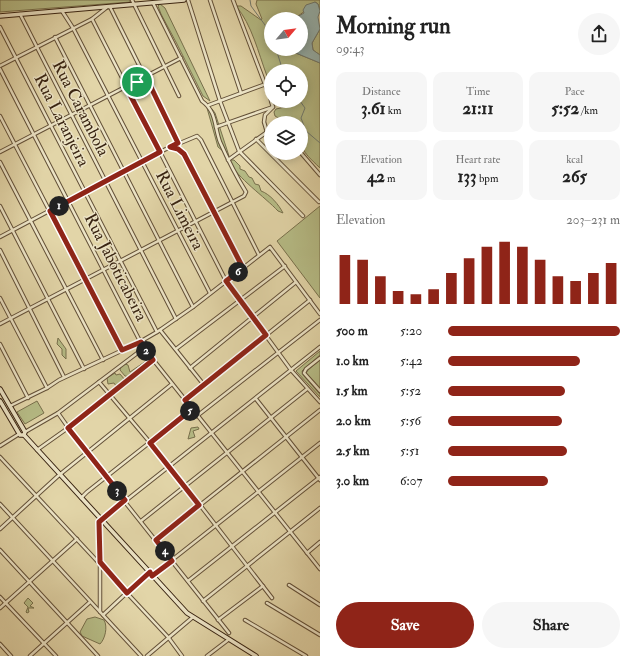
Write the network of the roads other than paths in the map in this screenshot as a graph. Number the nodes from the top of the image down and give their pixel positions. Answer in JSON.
{"nodes":[{"id":1,"x":184,"y":0,"type":"edge"},
{"id":2,"x":188,"y":0,"type":"edge"},
{"id":3,"x":210,"y":0,"type":"edge"},
{"id":4,"x":233,"y":0,"type":"edge"},
{"id":5,"x":132,"y":2,"type":"edge"},
{"id":6,"x":152,"y":3,"type":"junction"},
{"id":7,"x":109,"y":7,"type":"junction"},
{"id":8,"x":61,"y":11,"type":"junction"},
{"id":9,"x":19,"y":14,"type":"junction"},
{"id":10,"x":0,"y":16,"type":"edge"},
{"id":11,"x":92,"y":19,"type":"junction"},
{"id":12,"x":0,"y":27,"type":"edge"},
{"id":13,"x":73,"y":28,"type":"junction"},
{"id":14,"x":55,"y":37,"type":"junction"},
{"id":15,"x":36,"y":47,"type":"junction"},
{"id":16,"x":16,"y":58,"type":"junction"},
{"id":17,"x":181,"y":58,"type":"junction"},
{"id":18,"x":0,"y":67,"type":"edge"},
{"id":19,"x":164,"y":67,"type":"junction"},
{"id":20,"x":142,"y":69,"type":"junction"},
{"id":21,"x":146,"y":77,"type":"junction"},
{"id":22,"x":264,"y":79,"type":"edge"},
{"id":23,"x":137,"y":82,"type":"junction"},
{"id":24,"x":264,"y":85,"type":"edge"},
{"id":25,"x":126,"y":87,"type":"junction"},
{"id":26,"x":241,"y":93,"type":"junction"},
{"id":27,"x":108,"y":96,"type":"junction"},
{"id":28,"x":179,"y":96,"type":"dead end"},
{"id":29,"x":220,"y":101,"type":"junction"},
{"id":30,"x":209,"y":105,"type":"junction"},
{"id":31,"x":90,"y":106,"type":"junction"},
{"id":32,"x":270,"y":108,"type":"edge"},
{"id":33,"x":272,"y":108,"type":"edge"},
{"id":34,"x":71,"y":115,"type":"junction"},
{"id":35,"x":0,"y":116,"type":"edge"},
{"id":36,"x":265,"y":116,"type":"edge"},
{"id":37,"x":229,"y":123,"type":"junction"},
{"id":38,"x":52,"y":125,"type":"junction"},
{"id":39,"x":216,"y":127,"type":"junction"},
{"id":40,"x":264,"y":134,"type":"edge"},
{"id":41,"x":34,"y":135,"type":"junction"},
{"id":42,"x":256,"y":139,"type":"junction"},
{"id":43,"x":178,"y":143,"type":"junction"},
{"id":44,"x":15,"y":144,"type":"junction"},
{"id":45,"x":170,"y":147,"type":"junction"},
{"id":46,"x":239,"y":151,"type":"junction"},
{"id":47,"x":0,"y":152,"type":"edge"},
{"id":48,"x":160,"y":152,"type":"junction"},
{"id":49,"x":228,"y":160,"type":"junction"},
{"id":50,"x":306,"y":160,"type":"edge"},
{"id":51,"x":0,"y":162,"type":"edge"},
{"id":52,"x":143,"y":162,"type":"junction"},
{"id":53,"x":125,"y":172,"type":"junction"},
{"id":54,"x":320,"y":175,"type":"edge"},
{"id":55,"x":106,"y":182,"type":"junction"},
{"id":56,"x":86,"y":193,"type":"junction"},
{"id":57,"x":68,"y":201,"type":"junction"},
{"id":58,"x":319,"y":202,"type":"dead end"},
{"id":59,"x":232,"y":203,"type":"junction"},
{"id":60,"x":0,"y":206,"type":"edge"},
{"id":61,"x":50,"y":211,"type":"junction"},
{"id":62,"x":214,"y":212,"type":"junction"},
{"id":63,"x":303,"y":216,"type":"dead end"},
{"id":64,"x":31,"y":221,"type":"junction"},
{"id":65,"x":197,"y":222,"type":"junction"},
{"id":66,"x":13,"y":230,"type":"junction"},
{"id":67,"x":178,"y":232,"type":"junction"},
{"id":68,"x":0,"y":237,"type":"edge"},
{"id":69,"x":158,"y":242,"type":"junction"},
{"id":70,"x":0,"y":250,"type":"edge"},
{"id":71,"x":141,"y":250,"type":"junction"},
{"id":72,"x":259,"y":255,"type":"junction"},
{"id":73,"x":121,"y":260,"type":"junction"},
{"id":74,"x":285,"y":266,"type":"junction"},
{"id":75,"x":243,"y":268,"type":"junction"},
{"id":76,"x":103,"y":270,"type":"junction"},
{"id":77,"x":84,"y":280,"type":"junction"},
{"id":78,"x":226,"y":281,"type":"junction"},
{"id":79,"x":296,"y":282,"type":"junction"},
{"id":80,"x":66,"y":289,"type":"junction"},
{"id":81,"x":210,"y":293,"type":"junction"},
{"id":82,"x":0,"y":298,"type":"edge"},
{"id":83,"x":47,"y":299,"type":"junction"},
{"id":84,"x":310,"y":300,"type":"junction"},
{"id":85,"x":240,"y":301,"type":"junction"},
{"id":86,"x":193,"y":307,"type":"junction"},
{"id":87,"x":29,"y":308,"type":"junction"},
{"id":88,"x":320,"y":314,"type":"edge"},
{"id":89,"x":253,"y":317,"type":"junction"},
{"id":90,"x":11,"y":318,"type":"junction"},
{"id":91,"x":176,"y":320,"type":"junction"},
{"id":92,"x":320,"y":320,"type":"edge"},
{"id":93,"x":0,"y":324,"type":"edge"},
{"id":94,"x":159,"y":331,"type":"junction"},
{"id":95,"x":266,"y":335,"type":"junction"},
{"id":96,"x":141,"y":342,"type":"junction"},
{"id":97,"x":0,"y":344,"type":"edge"},
{"id":98,"x":320,"y":347,"type":"edge"},
{"id":99,"x":144,"y":348,"type":"junction"},
{"id":100,"x":176,"y":349,"type":"junction"},
{"id":101,"x":122,"y":350,"type":"junction"},
{"id":102,"x":278,"y":353,"type":"junction"},
{"id":103,"x":320,"y":358,"type":"edge"},
{"id":104,"x":103,"y":360,"type":"junction"},
{"id":105,"x":153,"y":360,"type":"junction"},
{"id":106,"x":190,"y":368,"type":"junction"},
{"id":107,"x":84,"y":369,"type":"junction"},
{"id":108,"x":291,"y":370,"type":"junction"},
{"id":109,"x":64,"y":377,"type":"junction"},
{"id":110,"x":99,"y":382,"type":"junction"},
{"id":111,"x":172,"y":384,"type":"junction"},
{"id":112,"x":204,"y":385,"type":"junction"},
{"id":113,"x":47,"y":388,"type":"junction"},
{"id":114,"x":0,"y":389,"type":"edge"},
{"id":115,"x":307,"y":389,"type":"junction"},
{"id":116,"x":320,"y":391,"type":"edge"},
{"id":117,"x":109,"y":394,"type":"junction"},
{"id":118,"x":28,"y":398,"type":"junction"},
{"id":119,"x":256,"y":398,"type":"junction"},
{"id":120,"x":185,"y":400,"type":"junction"},
{"id":121,"x":0,"y":401,"type":"edge"},
{"id":122,"x":320,"y":402,"type":"edge"},
{"id":123,"x":10,"y":406,"type":"junction"},
{"id":124,"x":192,"y":409,"type":"junction"},
{"id":125,"x":320,"y":410,"type":"edge"},
{"id":126,"x":58,"y":413,"type":"junction"},
{"id":127,"x":197,"y":416,"type":"junction"},
{"id":128,"x":271,"y":417,"type":"junction"},
{"id":129,"x":130,"y":418,"type":"junction"},
{"id":130,"x":68,"y":428,"type":"junction"},
{"id":131,"x":24,"y":433,"type":"junction"},
{"id":132,"x":211,"y":433,"type":"junction"},
{"id":133,"x":19,"y":434,"type":"junction"},
{"id":134,"x":286,"y":437,"type":"junction"},
{"id":135,"x":150,"y":443,"type":"junction"},
{"id":136,"x":320,"y":443,"type":"edge"},
{"id":137,"x":0,"y":446,"type":"edge"},
{"id":138,"x":37,"y":450,"type":"junction"},
{"id":139,"x":226,"y":452,"type":"junction"},
{"id":140,"x":86,"y":453,"type":"junction"},
{"id":141,"x":0,"y":457,"type":"edge"},
{"id":142,"x":302,"y":457,"type":"junction"},
{"id":143,"x":169,"y":465,"type":"junction"},
{"id":144,"x":242,"y":472,"type":"junction"},
{"id":145,"x":60,"y":475,"type":"junction"},
{"id":146,"x":106,"y":476,"type":"junction"},
{"id":147,"x":320,"y":478,"type":"edge"},
{"id":148,"x":184,"y":486,"type":"junction"},
{"id":149,"x":257,"y":491,"type":"junction"},
{"id":150,"x":36,"y":496,"type":"junction"},
{"id":151,"x":81,"y":498,"type":"junction"},
{"id":152,"x":125,"y":500,"type":"junction"},
{"id":153,"x":0,"y":504,"type":"edge"},
{"id":154,"x":199,"y":505,"type":"junction"},
{"id":155,"x":320,"y":508,"type":"edge"},
{"id":156,"x":275,"y":513,"type":"junction"},
{"id":157,"x":13,"y":518,"type":"junction"},
{"id":158,"x":100,"y":520,"type":"junction"},
{"id":159,"x":141,"y":521,"type":"junction"},
{"id":160,"x":215,"y":526,"type":"junction"},
{"id":161,"x":0,"y":529,"type":"edge"},
{"id":162,"x":290,"y":531,"type":"junction"},
{"id":163,"x":77,"y":539,"type":"junction"},
{"id":164,"x":156,"y":540,"type":"junction"},
{"id":165,"x":320,"y":542,"type":"edge"},
{"id":166,"x":232,"y":546,"type":"junction"},
{"id":167,"x":0,"y":550,"type":"edge"},
{"id":168,"x":307,"y":553,"type":"junction"},
{"id":169,"x":52,"y":560,"type":"junction"},
{"id":170,"x":172,"y":561,"type":"junction"},
{"id":171,"x":100,"y":562,"type":"junction"},
{"id":172,"x":247,"y":566,"type":"junction"},
{"id":173,"x":320,"y":569,"type":"edge"},
{"id":174,"x":151,"y":574,"type":"junction"},
{"id":175,"x":29,"y":581,"type":"junction"},
{"id":176,"x":188,"y":581,"type":"junction"},
{"id":177,"x":263,"y":586,"type":"junction"},
{"id":178,"x":289,"y":586,"type":"dead end"},
{"id":179,"x":127,"y":593,"type":"junction"},
{"id":180,"x":0,"y":597,"type":"edge"},
{"id":181,"x":272,"y":598,"type":"dead end"},
{"id":182,"x":203,"y":601,"type":"junction"},
{"id":183,"x":90,"y":602,"type":"junction"},
{"id":184,"x":5,"y":603,"type":"junction"},
{"id":185,"x":266,"y":603,"type":"dead end"},
{"id":186,"x":320,"y":605,"type":"edge"},
{"id":187,"x":0,"y":608,"type":"edge"},
{"id":188,"x":100,"y":612,"type":"junction"},
{"id":189,"x":102,"y":615,"type":"junction"},
{"id":190,"x":193,"y":617,"type":"junction"},
{"id":191,"x":218,"y":620,"type":"junction"},
{"id":192,"x":245,"y":620,"type":"dead end"},
{"id":193,"x":66,"y":622,"type":"junction"},
{"id":194,"x":229,"y":633,"type":"dead end"},
{"id":195,"x":320,"y":635,"type":"edge"},
{"id":196,"x":168,"y":637,"type":"junction"},
{"id":197,"x":228,"y":640,"type":"junction"},
{"id":198,"x":0,"y":644,"type":"edge"},
{"id":199,"x":44,"y":644,"type":"junction"},
{"id":200,"x":11,"y":656,"type":"edge"},
{"id":201,"x":30,"y":656,"type":"edge"},
{"id":202,"x":56,"y":656,"type":"edge"},
{"id":203,"x":98,"y":656,"type":"edge"},
{"id":204,"x":141,"y":656,"type":"edge"},
{"id":205,"x":146,"y":656,"type":"edge"},
{"id":206,"x":182,"y":656,"type":"edge"},
{"id":207,"x":207,"y":656,"type":"edge"},
{"id":208,"x":256,"y":656,"type":"edge"},
{"id":209,"x":306,"y":656,"type":"edge"}],
"edges":[{"from":1,"to":6,"type":"main road"},
{"from":2,"to":29,"type":"street"},
{"from":3,"to":26,"type":"street"},
{"from":4,"to":22,"type":"street"},
{"from":5,"to":6,"type":"main road"},
{"from":5,"to":7,"type":"main road"},
{"from":5,"to":19,"type":"street"},
{"from":6,"to":17,"type":"street"},
{"from":7,"to":8,"type":"main road"},
{"from":7,"to":11,"type":"street"},
{"from":7,"to":20,"type":"street"},
{"from":8,"to":9,"type":"main road"},
{"from":8,"to":13,"type":"street","name":"Rua Limeira"},
{"from":9,"to":10,"type":"main road"},
{"from":9,"to":15,"type":"street","name":"Rua Carambola"},
{"from":11,"to":13,"type":"street"},
{"from":11,"to":25,"type":"street"},
{"from":12,"to":16,"type":"street","name":"Rua Laranjeira"},
{"from":13,"to":14,"type":"street"},
{"from":13,"to":27,"type":"street","name":"Rua Limeira"},
{"from":14,"to":15,"type":"street"},
{"from":14,"to":31,"type":"street"},
{"from":15,"to":16,"type":"street"},
{"from":15,"to":34,"type":"street","name":"Rua Carambola"},
{"from":16,"to":18,"type":"street"},
{"from":16,"to":38,"type":"street","name":"Rua Laranjeira"},
{"from":17,"to":19,"type":"street"},
{"from":17,"to":30,"type":"street"},
{"from":18,"to":41,"type":"street","name":"Rua Jaboticabeira"},
{"from":19,"to":21,"type":"street"},
{"from":19,"to":28,"type":"street"},
{"from":20,"to":21,"type":"street"},
{"from":20,"to":23,"type":"street"},
{"from":21,"to":23,"type":"street"},
{"from":21,"to":43,"type":"street"},
{"from":23,"to":25,"type":"street"},
{"from":24,"to":26,"type":"street"},
{"from":25,"to":27,"type":"street"},
{"from":25,"to":48,"type":"street"},
{"from":26,"to":29,"type":"street"},
{"from":27,"to":31,"type":"street"},
{"from":27,"to":52,"type":"street","name":"Rua Limeira"},
{"from":29,"to":30,"type":"street"},
{"from":29,"to":37,"type":"street"},
{"from":30,"to":39,"type":"street"},
{"from":31,"to":34,"type":"street"},
{"from":31,"to":53,"type":"street"},
{"from":32,"to":37,"type":"street"},
{"from":33,"to":36,"type":"street"},
{"from":34,"to":38,"type":"street"},
{"from":34,"to":55,"type":"street","name":"Rua Carambola"},
{"from":35,"to":44,"type":"street"},
{"from":37,"to":39,"type":"street"},
{"from":37,"to":46,"type":"street"},
{"from":38,"to":41,"type":"street"},
{"from":38,"to":56,"type":"street","name":"Rua Laranjeira"},
{"from":39,"to":49,"type":"street"},
{"from":40,"to":42,"type":"street"},
{"from":41,"to":44,"type":"street"},
{"from":41,"to":57,"type":"street","name":"Rua Jaboticabeira"},
{"from":42,"to":46,"type":"street"},
{"from":42,"to":58,"type":"street"},
{"from":43,"to":45,"type":"street"},
{"from":43,"to":59,"type":"street"},
{"from":44,"to":47,"type":"street"},
{"from":44,"to":61,"type":"street"},
{"from":45,"to":48,"type":"street"},
{"from":45,"to":62,"type":"street"},
{"from":46,"to":49,"type":"street"},
{"from":46,"to":63,"type":"street"},
{"from":48,"to":52,"type":"street"},
{"from":48,"to":65,"type":"street"},
{"from":49,"to":59,"type":"street"},
{"from":50,"to":54,"type":"street"},
{"from":51,"to":64,"type":"street"},
{"from":52,"to":53,"type":"street"},
{"from":52,"to":67,"type":"street","name":"Rua Limeira"},
{"from":53,"to":55,"type":"street"},
{"from":53,"to":69,"type":"street"},
{"from":55,"to":56,"type":"street"},
{"from":55,"to":71,"type":"street","name":"Rua Carambola"},
{"from":56,"to":57,"type":"street"},
{"from":56,"to":73,"type":"street","name":"Rua Laranjeira"},
{"from":57,"to":61,"type":"street"},
{"from":57,"to":76,"type":"street","name":"Rua Jaboticabeira"},
{"from":59,"to":62,"type":"street"},
{"from":59,"to":72,"type":"street"},
{"from":60,"to":66,"type":"street"},
{"from":61,"to":64,"type":"street"},
{"from":61,"to":77,"type":"street"},
{"from":62,"to":65,"type":"street"},
{"from":62,"to":75,"type":"street"},
{"from":64,"to":66,"type":"street"},
{"from":64,"to":80,"type":"street"},
{"from":65,"to":67,"type":"street"},
{"from":65,"to":78,"type":"street"},
{"from":66,"to":68,"type":"street"},
{"from":66,"to":83,"type":"street"},
{"from":67,"to":69,"type":"street"},
{"from":67,"to":81,"type":"street","name":"Rua Limeira"},
{"from":69,"to":71,"type":"street"},
{"from":69,"to":86,"type":"street"},
{"from":70,"to":87,"type":"street"},
{"from":71,"to":73,"type":"street"},
{"from":71,"to":91,"type":"street","name":"Rua Carambola"},
{"from":72,"to":74,"type":"street"},
{"from":72,"to":75,"type":"street"},
{"from":73,"to":76,"type":"street"},
{"from":73,"to":94,"type":"street","name":"Rua Laranjeira"},
{"from":74,"to":79,"type":"street"},
{"from":74,"to":85,"type":"street"},
{"from":75,"to":78,"type":"street"},
{"from":76,"to":77,"type":"street"},
{"from":76,"to":96,"type":"street","name":"Rua Jaboticabeira"},
{"from":77,"to":80,"type":"street"},
{"from":77,"to":101,"type":"street"},
{"from":78,"to":81,"type":"street"},
{"from":78,"to":85,"type":"street"},
{"from":79,"to":84,"type":"street"},
{"from":79,"to":89,"type":"street"},
{"from":80,"to":83,"type":"street"},
{"from":80,"to":104,"type":"street"},
{"from":81,"to":86,"type":"street"},
{"from":82,"to":90,"type":"street"},
{"from":83,"to":87,"type":"street"},
{"from":83,"to":107,"type":"street"},
{"from":84,"to":88,"type":"street"},
{"from":84,"to":95,"type":"street"},
{"from":85,"to":89,"type":"street"},
{"from":85,"to":100,"type":"street"},
{"from":86,"to":91,"type":"street"},
{"from":87,"to":90,"type":"street"},
{"from":87,"to":109,"type":"street"},
{"from":89,"to":95,"type":"street"},
{"from":89,"to":106,"type":"street"},
{"from":90,"to":93,"type":"street"},
{"from":90,"to":113,"type":"street"},
{"from":91,"to":94,"type":"street"},
{"from":92,"to":102,"type":"street"},
{"from":94,"to":96,"type":"street"},
{"from":94,"to":100,"type":"street","name":"Rua Laranjeira"},
{"from":95,"to":102,"type":"street"},
{"from":95,"to":112,"type":"street"},
{"from":96,"to":99,"type":"street","name":"Rua Jaboticabeira"},
{"from":96,"to":101,"type":"street"},
{"from":97,"to":118,"type":"street"},
{"from":98,"to":108,"type":"street"},
{"from":99,"to":105,"type":"street","name":"Rua Jaboticabeira"},
{"from":99,"to":110,"type":"street"},
{"from":100,"to":106,"type":"street","name":"Rua Laranjeira"},
{"from":101,"to":104,"type":"street"},
{"from":102,"to":108,"type":"street"},
{"from":102,"to":127,"type":"street"},
{"from":103,"to":116,"type":"street"},
{"from":104,"to":107,"type":"street"},
{"from":105,"to":111,"type":"street","name":"Rua Jaboticabeira"},
{"from":105,"to":117,"type":"street"},
{"from":106,"to":112,"type":"street","name":"Rua Laranjeira"},
{"from":107,"to":109,"type":"street"},
{"from":108,"to":115,"type":"street"},
{"from":108,"to":119,"type":"street"},
{"from":109,"to":113,"type":"street"},
{"from":110,"to":117,"type":"street"},
{"from":110,"to":126,"type":"street"},
{"from":111,"to":120,"type":"street","name":"Rua Jaboticabeira"},
{"from":111,"to":129,"type":"street"},
{"from":112,"to":120,"type":"street"},
{"from":113,"to":118,"type":"street"},
{"from":114,"to":123,"type":"main road"},
{"from":115,"to":122,"type":"street"},
{"from":115,"to":128,"type":"street"},
{"from":117,"to":129,"type":"street"},
{"from":117,"to":130,"type":"street"},
{"from":118,"to":123,"type":"street"},
{"from":119,"to":128,"type":"street"},
{"from":119,"to":132,"type":"street"},
{"from":120,"to":124,"type":"street","name":"Rua Jaboticabeira"},
{"from":121,"to":133,"type":"main road"},
{"from":123,"to":131,"type":"main road"},
{"from":124,"to":127,"type":"street","name":"Rua Jaboticabeira"},
{"from":124,"to":135,"type":"street"},
{"from":125,"to":134,"type":"street"},
{"from":126,"to":130,"type":"street"},
{"from":126,"to":131,"type":"street"},
{"from":127,"to":132,"type":"street","name":"Rua Jaboticabeira"},
{"from":128,"to":134,"type":"street"},
{"from":128,"to":139,"type":"street"},
{"from":129,"to":135,"type":"street"},
{"from":129,"to":140,"type":"street"},
{"from":130,"to":138,"type":"street"},
{"from":130,"to":140,"type":"street"},
{"from":131,"to":133,"type":"main road"},
{"from":131,"to":138,"type":"main road"},
{"from":132,"to":139,"type":"street","name":"Rua Jaboticabeira"},
{"from":132,"to":143,"type":"street"},
{"from":133,"to":137,"type":"street"},
{"from":134,"to":142,"type":"street"},
{"from":134,"to":144,"type":"street"},
{"from":135,"to":143,"type":"street"},
{"from":135,"to":146,"type":"street"},
{"from":136,"to":142,"type":"street"},
{"from":138,"to":145,"type":"main road"},
{"from":139,"to":144,"type":"street","name":"Rua Jaboticabeira"},
{"from":139,"to":148,"type":"street"},
{"from":140,"to":145,"type":"street"},
{"from":140,"to":146,"type":"street"},
{"from":141,"to":150,"type":"street"},
{"from":142,"to":147,"type":"street"},
{"from":142,"to":149,"type":"street"},
{"from":143,"to":148,"type":"street"},
{"from":143,"to":152,"type":"street"},
{"from":144,"to":149,"type":"street","name":"Rua Jaboticabeira"},
{"from":144,"to":154,"type":"street"},
{"from":145,"to":150,"type":"street"},
{"from":145,"to":151,"type":"main road"},
{"from":146,"to":151,"type":"street"},
{"from":146,"to":152,"type":"street"},
{"from":147,"to":156,"type":"street"},
{"from":148,"to":154,"type":"street"},
{"from":148,"to":159,"type":"street"},
{"from":149,"to":156,"type":"street","name":"Rua Jaboticabeira"},
{"from":149,"to":160,"type":"street"},
{"from":150,"to":157,"type":"street"},
{"from":150,"to":163,"type":"street"},
{"from":151,"to":158,"type":"main road"},
{"from":152,"to":158,"type":"street"},
{"from":152,"to":159,"type":"street"},
{"from":153,"to":157,"type":"street"},
{"from":154,"to":160,"type":"street"},
{"from":154,"to":164,"type":"street"},
{"from":155,"to":162,"type":"street"},
{"from":156,"to":162,"type":"street","name":"Rua Jaboticabeira"},
{"from":156,"to":166,"type":"street"},
{"from":157,"to":161,"type":"street"},
{"from":157,"to":169,"type":"street"},
{"from":158,"to":171,"type":"street"},
{"from":158,"to":174,"type":"main road"},
{"from":159,"to":164,"type":"street"},
{"from":160,"to":166,"type":"street"},
{"from":160,"to":170,"type":"street"},
{"from":162,"to":168,"type":"street","name":"Rua Jaboticabeira"},
{"from":162,"to":172,"type":"street"},
{"from":163,"to":169,"type":"street"},
{"from":163,"to":171,"type":"street"},
{"from":164,"to":170,"type":"street"},
{"from":165,"to":168,"type":"street"},
{"from":166,"to":172,"type":"street"},
{"from":166,"to":176,"type":"street"},
{"from":167,"to":175,"type":"street"},
{"from":168,"to":173,"type":"street","name":"Rua Jaboticabeira"},
{"from":169,"to":175,"type":"street"},
{"from":169,"to":183,"type":"street"},
{"from":170,"to":174,"type":"street"},
{"from":170,"to":176,"type":"street"},
{"from":171,"to":179,"type":"street"},
{"from":171,"to":188,"type":"street"},
{"from":172,"to":177,"type":"street"},
{"from":172,"to":182,"type":"street"},
{"from":174,"to":179,"type":"street"},
{"from":174,"to":190,"type":"main road"},
{"from":175,"to":184,"type":"street"},
{"from":175,"to":193,"type":"street"},
{"from":176,"to":182,"type":"street"},
{"from":177,"to":181,"type":"street"},
{"from":177,"to":191,"type":"street"},
{"from":178,"to":186,"type":"street"},
{"from":179,"to":189,"type":"street"},
{"from":179,"to":196,"type":"street"},
{"from":180,"to":184,"type":"street"},
{"from":182,"to":191,"type":"street"},
{"from":183,"to":188,"type":"street"},
{"from":183,"to":193,"type":"street"},
{"from":184,"to":187,"type":"street"},
{"from":184,"to":199,"type":"street"},
{"from":185,"to":195,"type":"street"},
{"from":188,"to":189,"type":"street"},
{"from":189,"to":204,"type":"street"},
{"from":190,"to":196,"type":"street"},
{"from":190,"to":197,"type":"main road"},
{"from":191,"to":194,"type":"street"},
{"from":192,"to":209,"type":"street"},
{"from":193,"to":199,"type":"street"},
{"from":193,"to":203,"type":"street"},
{"from":196,"to":205,"type":"street"},
{"from":196,"to":206,"type":"street"},
{"from":197,"to":207,"type":"street"},
{"from":197,"to":208,"type":"main road"},
{"from":198,"to":200,"type":"street"},
{"from":199,"to":201,"type":"street"},
{"from":199,"to":202,"type":"street"}]}
